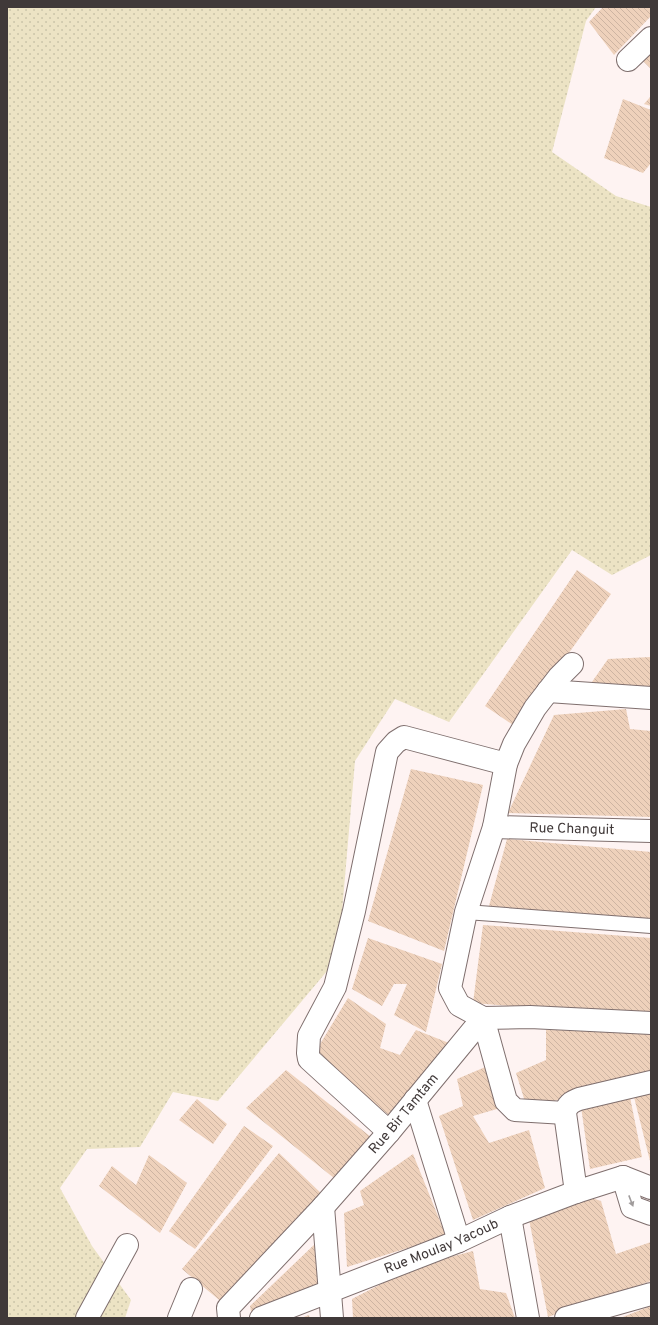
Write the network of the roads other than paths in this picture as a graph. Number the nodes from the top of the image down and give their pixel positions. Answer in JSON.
{"nodes":[{"id":1,"x":651,"y":38,"type":"edge"},
{"id":2,"x":628,"y":60,"type":"dead end"},
{"id":3,"x":572,"y":664,"type":"dead end"},
{"id":4,"x":548,"y":691,"type":"junction"},
{"id":5,"x":651,"y":698,"type":"edge"},
{"id":6,"x":506,"y":764,"type":"junction"},
{"id":7,"x":494,"y":827,"type":"junction"},
{"id":8,"x":651,"y":832,"type":"edge"},
{"id":9,"x":466,"y":912,"type":"junction"},
{"id":10,"x":651,"y":926,"type":"edge"},
{"id":11,"x":483,"y":1018,"type":"junction"},
{"id":12,"x":651,"y":1023,"type":"edge"},
{"id":13,"x":651,"y":1082,"type":"edge"},
{"id":14,"x":415,"y":1100,"type":"junction"},
{"id":15,"x":565,"y":1113,"type":"junction"},
{"id":16,"x":389,"y":1132,"type":"junction"},
{"id":17,"x":623,"y":1177,"type":"junction"},
{"id":18,"x":651,"y":1188,"type":"edge"},
{"id":19,"x":576,"y":1192,"type":"junction"},
{"id":20,"x":323,"y":1207,"type":"junction"},
{"id":21,"x":651,"y":1214,"type":"edge"},
{"id":22,"x":510,"y":1217,"type":"junction"},
{"id":23,"x":459,"y":1241,"type":"junction"},
{"id":24,"x":127,"y":1245,"type":"dead end"},
{"id":25,"x":191,"y":1289,"type":"dead end"},
{"id":26,"x":330,"y":1291,"type":"junction"},
{"id":27,"x":651,"y":1294,"type":"edge"},
{"id":28,"x":87,"y":1318,"type":"edge"},
{"id":29,"x":180,"y":1318,"type":"edge"},
{"id":30,"x":229,"y":1318,"type":"edge"},
{"id":31,"x":261,"y":1318,"type":"edge"},
{"id":32,"x":332,"y":1318,"type":"edge"},
{"id":33,"x":528,"y":1318,"type":"edge"},
{"id":34,"x":566,"y":1318,"type":"edge"}],
"edges":[{"from":1,"to":2,"type":"street"},
{"from":3,"to":4,"type":"street"},
{"from":4,"to":5,"type":"street"},
{"from":4,"to":6,"type":"street"},
{"from":6,"to":7,"type":"street"},
{"from":6,"to":16,"type":"street"},
{"from":7,"to":8,"type":"street","name":"Rue Changuit"},
{"from":7,"to":9,"type":"street"},
{"from":9,"to":10,"type":"lane"},
{"from":9,"to":11,"type":"street"},
{"from":11,"to":12,"type":"street"},
{"from":11,"to":14,"type":"street","name":"Rue Bir Tamtam"},
{"from":11,"to":15,"type":"street"},
{"from":13,"to":15,"type":"street"},
{"from":14,"to":16,"type":"street","name":"Rue Bir Tamtam"},
{"from":14,"to":23,"type":"street"},
{"from":15,"to":19,"type":"street"},
{"from":16,"to":20,"type":"street","name":"Rue Bir Tamtam"},
{"from":17,"to":18,"type":"street"},
{"from":17,"to":19,"type":"street","name":"Rue Moulay Yacoub"},
{"from":17,"to":21,"type":"street","one_way":true},
{"from":19,"to":22,"type":"street","name":"Rue Moulay Yacoub"},
{"from":20,"to":26,"type":"street"},
{"from":20,"to":30,"type":"street","name":"Rue Bir Tamtam"},
{"from":22,"to":23,"type":"street","name":"Rue Moulay Yacoub"},
{"from":22,"to":33,"type":"street"},
{"from":23,"to":26,"type":"street","name":"Rue Moulay Yacoub"},
{"from":24,"to":28,"type":"street"},
{"from":25,"to":29,"type":"street"},
{"from":26,"to":31,"type":"street","name":"Rue Moulay Yacoub"},
{"from":26,"to":32,"type":"street"},
{"from":27,"to":34,"type":"street"}]}
